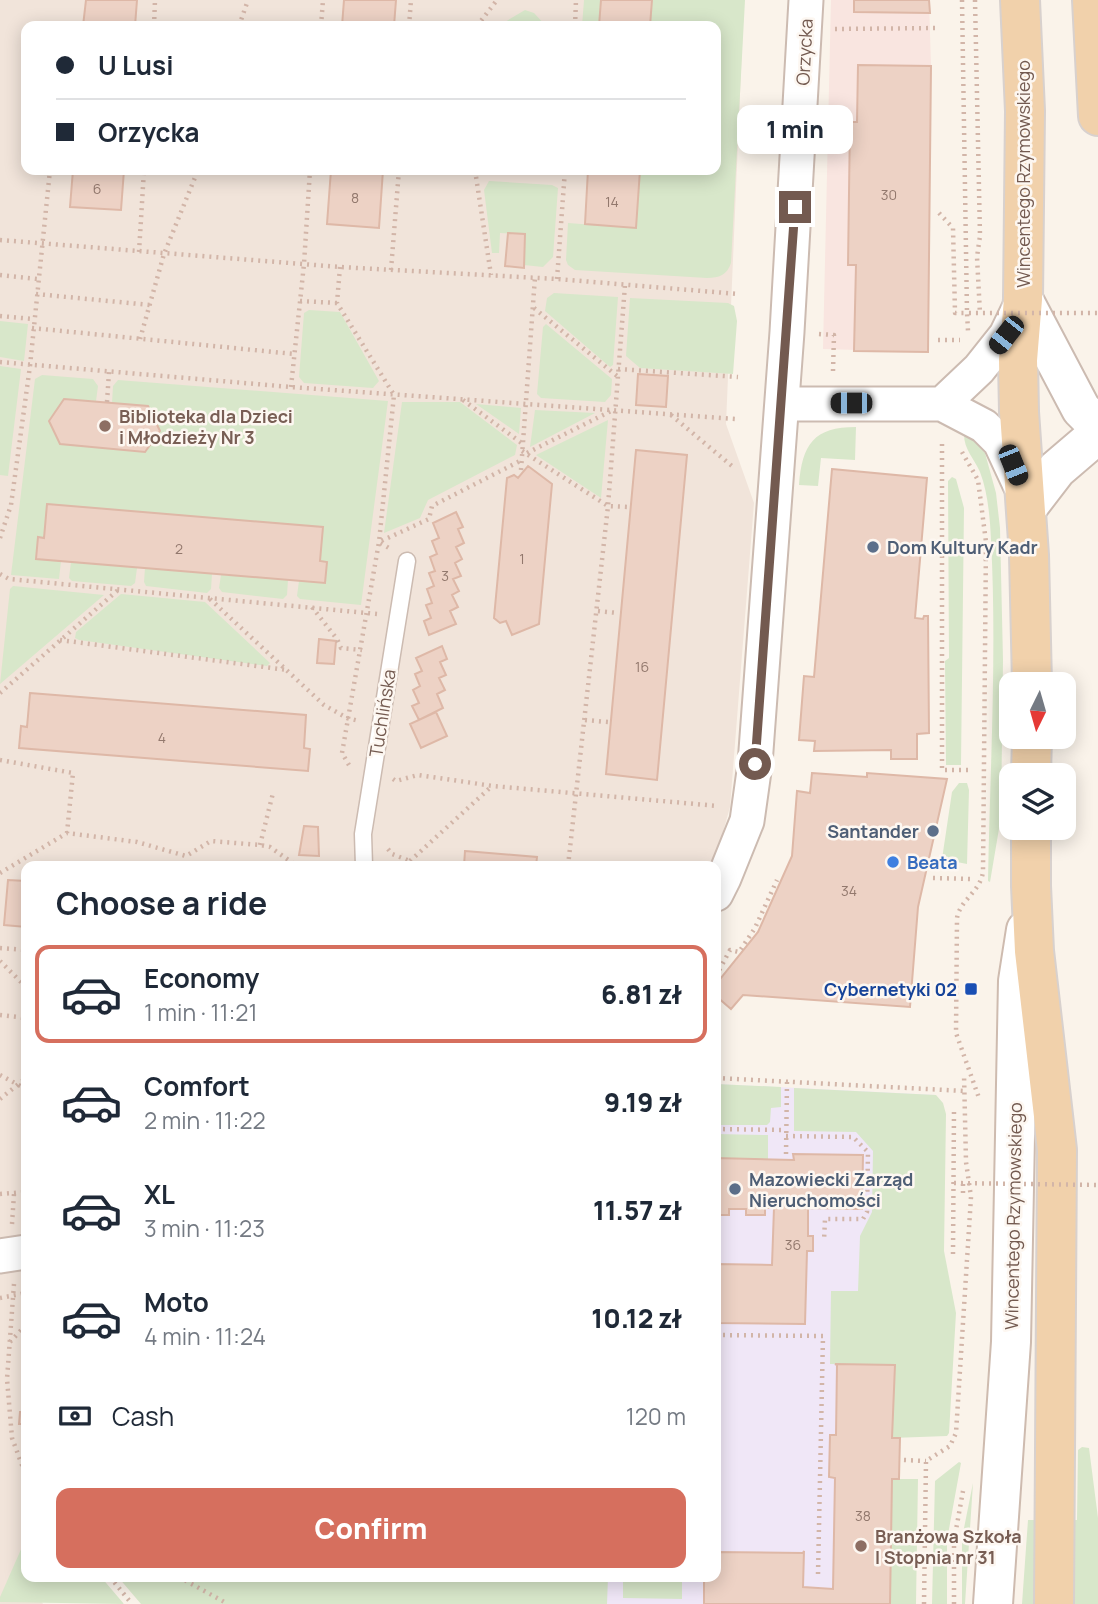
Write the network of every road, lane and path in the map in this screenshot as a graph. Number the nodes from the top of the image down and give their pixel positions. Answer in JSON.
{"nodes":[{"id":1,"x":155,"y":0,"type":"edge"},
{"id":2,"x":248,"y":0,"type":"edge"},
{"id":3,"x":323,"y":0,"type":"edge"},
{"id":4,"x":411,"y":0,"type":"edge"},
{"id":5,"x":497,"y":0,"type":"edge"},
{"id":6,"x":576,"y":0,"type":"edge"},
{"id":7,"x":962,"y":0,"type":"edge"},
{"id":8,"x":975,"y":0,"type":"edge"},
{"id":9,"x":1020,"y":0,"type":"edge"},
{"id":10,"x":1092,"y":0,"type":"edge"},
{"id":11,"x":806,"y":14,"type":"edge"},
{"id":12,"x":154,"y":21,"type":"edge"},
{"id":13,"x":241,"y":21,"type":"edge"},
{"id":14,"x":321,"y":21,"type":"edge"},
{"id":15,"x":409,"y":21,"type":"edge"},
{"id":16,"x":481,"y":21,"type":"edge"},
{"id":17,"x":575,"y":21,"type":"edge"},
{"id":18,"x":939,"y":28,"type":"dead end"},
{"id":19,"x":1098,"y":116,"type":"edge"},
{"id":20,"x":49,"y":175,"type":"edge"},
{"id":21,"x":144,"y":175,"type":"edge"},
{"id":22,"x":196,"y":175,"type":"edge"},
{"id":23,"x":310,"y":175,"type":"edge"},
{"id":24,"x":399,"y":175,"type":"edge"},
{"id":25,"x":476,"y":175,"type":"edge"},
{"id":26,"x":565,"y":175,"type":"edge"},
{"id":27,"x":939,"y":213,"type":"dead end"},
{"id":28,"x":0,"y":240,"type":"edge"},
{"id":29,"x":41,"y":244,"type":"junction"},
{"id":30,"x":139,"y":251,"type":"junction"},
{"id":31,"x":164,"y":254,"type":"junction"},
{"id":32,"x":304,"y":264,"type":"junction"},
{"id":33,"x":340,"y":267,"type":"junction"},
{"id":34,"x":391,"y":270,"type":"junction"},
{"id":35,"x":0,"y":275,"type":"edge"},
{"id":36,"x":491,"y":275,"type":"junction"},
{"id":37,"x":535,"y":277,"type":"junction"},
{"id":38,"x":38,"y":279,"type":"junction"},
{"id":39,"x":558,"y":279,"type":"junction"},
{"id":40,"x":625,"y":285,"type":"junction"},
{"id":41,"x":738,"y":293,"type":"dead end"},
{"id":42,"x":36,"y":294,"type":"junction"},
{"id":43,"x":1023,"y":299,"type":"junction"},
{"id":44,"x":300,"y":301,"type":"junction"},
{"id":45,"x":337,"y":303,"type":"junction"},
{"id":46,"x":150,"y":305,"type":"junction"},
{"id":47,"x":534,"y":308,"type":"junction"},
{"id":48,"x":968,"y":313,"type":"junction"},
{"id":49,"x":1098,"y":313,"type":"edge"},
{"id":50,"x":0,"y":316,"type":"edge"},
{"id":51,"x":33,"y":319,"type":"junction"},
{"id":52,"x":980,"y":326,"type":"dead end"},
{"id":53,"x":32,"y":328,"type":"junction"},
{"id":54,"x":808,"y":334,"type":"dead end"},
{"id":55,"x":140,"y":339,"type":"junction"},
{"id":56,"x":938,"y":340,"type":"dead end"},
{"id":57,"x":294,"y":354,"type":"junction"},
{"id":58,"x":0,"y":362,"type":"edge"},
{"id":59,"x":30,"y":366,"type":"junction"},
{"id":60,"x":618,"y":369,"type":"junction"},
{"id":61,"x":847,"y":371,"type":"dead end"},
{"id":62,"x":109,"y":372,"type":"junction"},
{"id":63,"x":617,"y":376,"type":"junction"},
{"id":64,"x":738,"y":377,"type":"dead end"},
{"id":65,"x":290,"y":387,"type":"junction"},
{"id":66,"x":394,"y":395,"type":"junction"},
{"id":67,"x":462,"y":400,"type":"junction"},
{"id":68,"x":107,"y":402,"type":"dead end"},
{"id":69,"x":527,"y":404,"type":"junction"},
{"id":70,"x":782,"y":404,"type":"junction"},
{"id":71,"x":942,"y":404,"type":"junction"},
{"id":72,"x":615,"y":409,"type":"junction"},
{"id":73,"x":669,"y":414,"type":"junction"},
{"id":74,"x":735,"y":419,"type":"dead end"},
{"id":75,"x":1098,"y":426,"type":"edge"},
{"id":76,"x":1098,"y":433,"type":"edge"},
{"id":77,"x":523,"y":444,"type":"junction"},
{"id":78,"x":942,"y":444,"type":"dead end"},
{"id":79,"x":960,"y":447,"type":"dead end"},
{"id":80,"x":524,"y":452,"type":"junction"},
{"id":81,"x":732,"y":466,"type":"dead end"},
{"id":82,"x":521,"y":470,"type":"dead end"},
{"id":83,"x":608,"y":506,"type":"junction"},
{"id":84,"x":628,"y":507,"type":"dead end"},
{"id":85,"x":1027,"y":508,"type":"junction"},
{"id":86,"x":0,"y":530,"type":"edge"},
{"id":87,"x":0,"y":537,"type":"edge"},
{"id":88,"x":407,"y":561,"type":"joint"},
{"id":89,"x":0,"y":574,"type":"edge"},
{"id":90,"x":118,"y":589,"type":"junction"},
{"id":91,"x":210,"y":598,"type":"junction"},
{"id":92,"x":312,"y":606,"type":"junction"},
{"id":93,"x":597,"y":611,"type":"junction"},
{"id":94,"x":618,"y":613,"type":"dead end"},
{"id":95,"x":398,"y":616,"type":"junction"},
{"id":96,"x":60,"y":640,"type":"junction"},
{"id":97,"x":392,"y":653,"type":"junction"},
{"id":98,"x":286,"y":670,"type":"junction"},
{"id":99,"x":1032,"y":672,"type":"edge"},
{"id":100,"x":0,"y":693,"type":"edge"},
{"id":101,"x":585,"y":720,"type":"junction"},
{"id":102,"x":608,"y":722,"type":"dead end"},
{"id":103,"x":380,"y":725,"type":"junction"},
{"id":104,"x":0,"y":760,"type":"edge"},
{"id":105,"x":350,"y":765,"type":"dead end"},
{"id":106,"x":972,"y":770,"type":"dead end"},
{"id":107,"x":373,"y":771,"type":"junction"},
{"id":108,"x":493,"y":786,"type":"junction"},
{"id":109,"x":273,"y":793,"type":"dead end"},
{"id":110,"x":577,"y":794,"type":"junction"},
{"id":111,"x":750,"y":809,"type":"junction"},
{"id":112,"x":67,"y":833,"type":"junction"},
{"id":113,"x":1031,"y":840,"type":"edge"},
{"id":114,"x":260,"y":845,"type":"junction"},
{"id":115,"x":290,"y":861,"type":"edge"},
{"id":116,"x":365,"y":861,"type":"edge"},
{"id":117,"x":410,"y":861,"type":"dead end"},
{"id":118,"x":569,"y":861,"type":"edge"},
{"id":119,"x":0,"y":873,"type":"edge"},
{"id":120,"x":933,"y":878,"type":"dead end"},
{"id":121,"x":972,"y":879,"type":"dead end"},
{"id":122,"x":777,"y":880,"type":"dead end"},
{"id":123,"x":721,"y":884,"type":"edge"},
{"id":124,"x":1031,"y":900,"type":"junction"},
{"id":125,"x":0,"y":947,"type":"edge"},
{"id":126,"x":21,"y":949,"type":"edge"},
{"id":127,"x":0,"y":961,"type":"edge"},
{"id":128,"x":721,"y":966,"type":"edge"},
{"id":129,"x":21,"y":982,"type":"edge"},
{"id":130,"x":0,"y":1015,"type":"edge"},
{"id":131,"x":21,"y":1017,"type":"edge"},
{"id":132,"x":0,"y":1074,"type":"edge"},
{"id":133,"x":964,"y":1074,"type":"dead end"},
{"id":134,"x":721,"y":1079,"type":"edge"},
{"id":135,"x":787,"y":1082,"type":"junction"},
{"id":136,"x":19,"y":1084,"type":"joint"},
{"id":137,"x":965,"y":1091,"type":"junction"},
{"id":138,"x":0,"y":1099,"type":"edge"},
{"id":139,"x":979,"y":1106,"type":"dead end"},
{"id":140,"x":954,"y":1110,"type":"dead end"},
{"id":141,"x":721,"y":1129,"type":"edge"},
{"id":142,"x":786,"y":1133,"type":"junction"},
{"id":143,"x":786,"y":1154,"type":"dead end"},
{"id":144,"x":980,"y":1174,"type":"dead end"},
{"id":145,"x":954,"y":1183,"type":"junction"},
{"id":146,"x":963,"y":1184,"type":"junction"},
{"id":147,"x":1098,"y":1185,"type":"edge"},
{"id":148,"x":21,"y":1192,"type":"edge"},
{"id":149,"x":985,"y":1193,"type":"dead end"},
{"id":150,"x":0,"y":1194,"type":"edge"},
{"id":151,"x":963,"y":1198,"type":"dead end"},
{"id":152,"x":824,"y":1241,"type":"dead end"},
{"id":153,"x":14,"y":1254,"type":"edge"},
{"id":154,"x":953,"y":1254,"type":"dead end"},
{"id":155,"x":21,"y":1294,"type":"edge"},
{"id":156,"x":13,"y":1295,"type":"junction"},
{"id":157,"x":0,"y":1297,"type":"edge"},
{"id":158,"x":21,"y":1330,"type":"edge"},
{"id":159,"x":721,"y":1335,"type":"edge"},
{"id":160,"x":10,"y":1342,"type":"junction"},
{"id":161,"x":904,"y":1460,"type":"dead end"},
{"id":162,"x":926,"y":1461,"type":"junction"},
{"id":163,"x":21,"y":1462,"type":"edge"},
{"id":164,"x":963,"y":1489,"type":"dead end"},
{"id":165,"x":818,"y":1574,"type":"dead end"},
{"id":166,"x":114,"y":1582,"type":"edge"},
{"id":167,"x":188,"y":1582,"type":"edge"},
{"id":168,"x":132,"y":1604,"type":"edge"},
{"id":169,"x":228,"y":1604,"type":"edge"},
{"id":170,"x":924,"y":1604,"type":"edge"},
{"id":171,"x":954,"y":1604,"type":"edge"},
{"id":172,"x":993,"y":1604,"type":"edge"},
{"id":173,"x":1054,"y":1604,"type":"edge"}],
"edges":[{"from":1,"to":12,"type":"path"},
{"from":2,"to":13,"type":"path"},
{"from":3,"to":14,"type":"path"},
{"from":4,"to":15,"type":"path"},
{"from":5,"to":16,"type":"path"},
{"from":6,"to":17,"type":"path"},
{"from":7,"to":48,"type":"path","bridge":true},
{"from":8,"to":52,"type":"path"},
{"from":9,"to":43,"type":"main road","name":"Wincentego Rzymowskiego"},
{"from":10,"to":19,"type":"main road"},
{"from":11,"to":18,"type":"path"},
{"from":11,"to":70,"type":"street","name":"Orzycka"},
{"from":20,"to":29,"type":"path"},
{"from":21,"to":30,"type":"path"},
{"from":22,"to":31,"type":"path"},
{"from":23,"to":32,"type":"path"},
{"from":24,"to":34,"type":"path"},
{"from":25,"to":36,"type":"path"},
{"from":26,"to":39,"type":"path"},
{"from":27,"to":48,"type":"path"},
{"from":28,"to":29,"type":"path"},
{"from":29,"to":30,"type":"path"},
{"from":29,"to":38,"type":"path"},
{"from":30,"to":31,"type":"path"},
{"from":31,"to":32,"type":"path"},
{"from":31,"to":46,"type":"path"},
{"from":32,"to":33,"type":"path"},
{"from":32,"to":44,"type":"path"},
{"from":33,"to":34,"type":"path"},
{"from":33,"to":45,"type":"path"},
{"from":34,"to":36,"type":"path"},
{"from":35,"to":38,"type":"path"},
{"from":36,"to":37,"type":"path"},
{"from":37,"to":39,"type":"path"},
{"from":37,"to":47,"type":"path"},
{"from":38,"to":42,"type":"path"},
{"from":39,"to":40,"type":"path"},
{"from":40,"to":41,"type":"path"},
{"from":40,"to":60,"type":"path"},
{"from":42,"to":46,"type":"path"},
{"from":42,"to":51,"type":"path"},
{"from":43,"to":71,"type":"street"},
{"from":43,"to":75,"type":"main road"},
{"from":43,"to":85,"type":"main road","name":"Wincentego Rzymowskiego"},
{"from":44,"to":45,"type":"path"},
{"from":44,"to":57,"type":"path"},
{"from":45,"to":66,"type":"path"},
{"from":46,"to":55,"type":"path"},
{"from":47,"to":63,"type":"path"},
{"from":47,"to":69,"type":"path"},
{"from":48,"to":49,"type":"path","bridge":true},
{"from":48,"to":56,"type":"path"},
{"from":50,"to":51,"type":"path"},
{"from":51,"to":53,"type":"path"},
{"from":53,"to":55,"type":"path"},
{"from":53,"to":59,"type":"path"},
{"from":54,"to":61,"type":"path"},
{"from":55,"to":57,"type":"path"},
{"from":57,"to":65,"type":"path"},
{"from":58,"to":59,"type":"path"},
{"from":59,"to":62,"type":"path"},
{"from":59,"to":86,"type":"path"},
{"from":60,"to":63,"type":"path"},
{"from":60,"to":64,"type":"path"},
{"from":62,"to":65,"type":"path"},
{"from":62,"to":68,"type":"path"},
{"from":63,"to":72,"type":"path"},
{"from":65,"to":66,"type":"path"},
{"from":66,"to":67,"type":"path"},
{"from":66,"to":88,"type":"path"},
{"from":67,"to":69,"type":"path"},
{"from":67,"to":77,"type":"path"},
{"from":69,"to":72,"type":"path"},
{"from":69,"to":77,"type":"path"},
{"from":70,"to":71,"type":"street"},
{"from":70,"to":111,"type":"street","name":"Orzycka"},
{"from":71,"to":85,"type":"street"},
{"from":72,"to":73,"type":"path"},
{"from":72,"to":80,"type":"path"},
{"from":72,"to":83,"type":"path"},
{"from":73,"to":74,"type":"path"},
{"from":73,"to":81,"type":"path"},
{"from":76,"to":85,"type":"main road"},
{"from":77,"to":80,"type":"path"},
{"from":78,"to":106,"type":"path"},
{"from":79,"to":139,"type":"path"},
{"from":80,"to":82,"type":"path"},
{"from":80,"to":83,"type":"path"},
{"from":83,"to":84,"type":"path"},
{"from":83,"to":93,"type":"path"},
{"from":85,"to":99,"type":"main road","name":"Wincentego Rzymowskiego"},
{"from":86,"to":87,"type":"path"},
{"from":88,"to":95,"type":"lane","name":"Tuchlińska"},
{"from":89,"to":90,"type":"path"},
{"from":90,"to":91,"type":"path"},
{"from":90,"to":96,"type":"path"},
{"from":91,"to":92,"type":"path"},
{"from":91,"to":98,"type":"path"},
{"from":92,"to":95,"type":"path"},
{"from":92,"to":97,"type":"path"},
{"from":93,"to":94,"type":"path"},
{"from":93,"to":101,"type":"path"},
{"from":95,"to":97,"type":"lane","name":"Tuchlińska"},
{"from":96,"to":98,"type":"path"},
{"from":96,"to":100,"type":"path"},
{"from":97,"to":103,"type":"lane","name":"Tuchlińska"},
{"from":98,"to":103,"type":"path"},
{"from":101,"to":102,"type":"path"},
{"from":101,"to":110,"type":"path"},
{"from":103,"to":107,"type":"lane","name":"Tuchlińska"},
{"from":104,"to":112,"type":"path"},
{"from":105,"to":107,"type":"path"},
{"from":107,"to":108,"type":"path"},
{"from":107,"to":116,"type":"lane","name":"Tuchlińska"},
{"from":108,"to":110,"type":"path"},
{"from":108,"to":117,"type":"path"},
{"from":109,"to":114,"type":"path"},
{"from":110,"to":111,"type":"path"},
{"from":110,"to":118,"type":"path"},
{"from":111,"to":123,"type":"street","name":"Orzycka"},
{"from":112,"to":114,"type":"path"},
{"from":112,"to":119,"type":"path"},
{"from":113,"to":124,"type":"main road","name":"Wincentego Rzymowskiego"},
{"from":114,"to":115,"type":"path"},
{"from":120,"to":121,"type":"path"},
{"from":122,"to":128,"type":"path"},
{"from":124,"to":172,"type":"main road","name":"Wincentego Rzymowskiego"},
{"from":124,"to":173,"type":"main road"},
{"from":125,"to":126,"type":"path"},
{"from":127,"to":129,"type":"path"},
{"from":130,"to":131,"type":"path"},
{"from":132,"to":136,"type":"path"},
{"from":133,"to":137,"type":"path"},
{"from":134,"to":135,"type":"path"},
{"from":135,"to":137,"type":"path"},
{"from":135,"to":142,"type":"path"},
{"from":136,"to":138,"type":"path"},
{"from":137,"to":162,"type":"path"},
{"from":140,"to":145,"type":"path"},
{"from":141,"to":142,"type":"path"},
{"from":142,"to":143,"type":"path"},
{"from":142,"to":152,"type":"path"},
{"from":144,"to":149,"type":"path"},
{"from":145,"to":146,"type":"path","bridge":true},
{"from":145,"to":154,"type":"path"},
{"from":146,"to":147,"type":"path","bridge":true},
{"from":146,"to":151,"type":"path"},
{"from":148,"to":150,"type":"path"},
{"from":153,"to":156,"type":"path"},
{"from":155,"to":156,"type":"path"},
{"from":156,"to":157,"type":"path"},
{"from":156,"to":160,"type":"path"},
{"from":158,"to":160,"type":"path"},
{"from":159,"to":165,"type":"path"},
{"from":160,"to":163,"type":"path"},
{"from":161,"to":162,"type":"path"},
{"from":162,"to":170,"type":"path"},
{"from":164,"to":171,"type":"path"},
{"from":166,"to":168,"type":"path"},
{"from":167,"to":169,"type":"path"}]}
